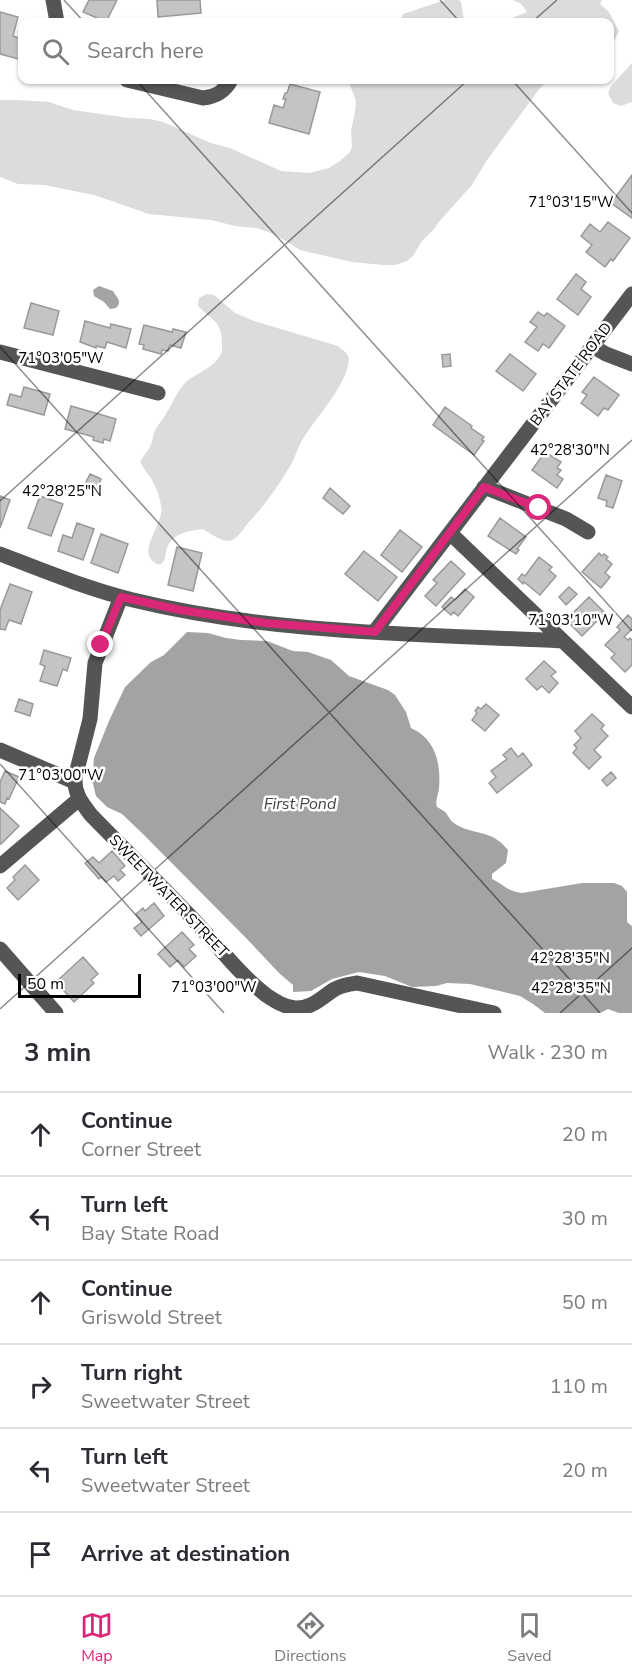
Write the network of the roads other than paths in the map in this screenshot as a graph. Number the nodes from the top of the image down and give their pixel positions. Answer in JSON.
{"nodes":[{"id":1,"x":53,"y":0,"type":"edge"},
{"id":2,"x":56,"y":18,"type":"edge"},
{"id":3,"x":166,"y":84,"type":"edge"},
{"id":4,"x":228,"y":84,"type":"edge"},
{"id":5,"x":632,"y":294,"type":"edge"},
{"id":6,"x":592,"y":346,"type":"junction"},
{"id":7,"x":0,"y":352,"type":"edge"},
{"id":8,"x":632,"y":364,"type":"edge"},
{"id":9,"x":158,"y":393,"type":"dead end"},
{"id":10,"x":484,"y":487,"type":"junction"},
{"id":11,"x":588,"y":532,"type":"dead end"},
{"id":12,"x":447,"y":537,"type":"junction"},
{"id":13,"x":0,"y":554,"type":"edge"},
{"id":14,"x":121,"y":597,"type":"junction"},
{"id":15,"x":375,"y":632,"type":"junction"},
{"id":16,"x":562,"y":641,"type":"junction"},
{"id":17,"x":632,"y":707,"type":"edge"},
{"id":18,"x":0,"y":750,"type":"edge"},
{"id":19,"x":75,"y":782,"type":"junction"},
{"id":20,"x":79,"y":799,"type":"junction"},
{"id":21,"x":0,"y":866,"type":"edge"},
{"id":22,"x":0,"y":949,"type":"edge"},
{"id":23,"x":56,"y":1013,"type":"edge"},
{"id":24,"x":494,"y":1013,"type":"edge"}],
"edges":[{"from":1,"to":2,"type":"street"},
{"from":3,"to":4,"type":"street"},
{"from":5,"to":6,"type":"street","name":"BAY STATE ROAD"},
{"from":6,"to":8,"type":"street"},
{"from":6,"to":10,"type":"street","name":"BAY STATE ROAD"},
{"from":7,"to":9,"type":"street"},
{"from":10,"to":11,"type":"street"},
{"from":10,"to":12,"type":"street","name":"BAY STATE ROAD"},
{"from":12,"to":15,"type":"street","name":"BAY STATE ROAD"},
{"from":12,"to":16,"type":"street"},
{"from":13,"to":14,"type":"street"},
{"from":14,"to":15,"type":"street"},
{"from":14,"to":19,"type":"street","name":"SWEETWATER STREET"},
{"from":15,"to":16,"type":"street"},
{"from":16,"to":17,"type":"street"},
{"from":18,"to":19,"type":"street"},
{"from":19,"to":20,"type":"street","name":"SWEETWATER STREET"},
{"from":20,"to":21,"type":"street"},
{"from":20,"to":24,"type":"street","name":"SWEETWATER STREET"},
{"from":22,"to":23,"type":"street"}]}
